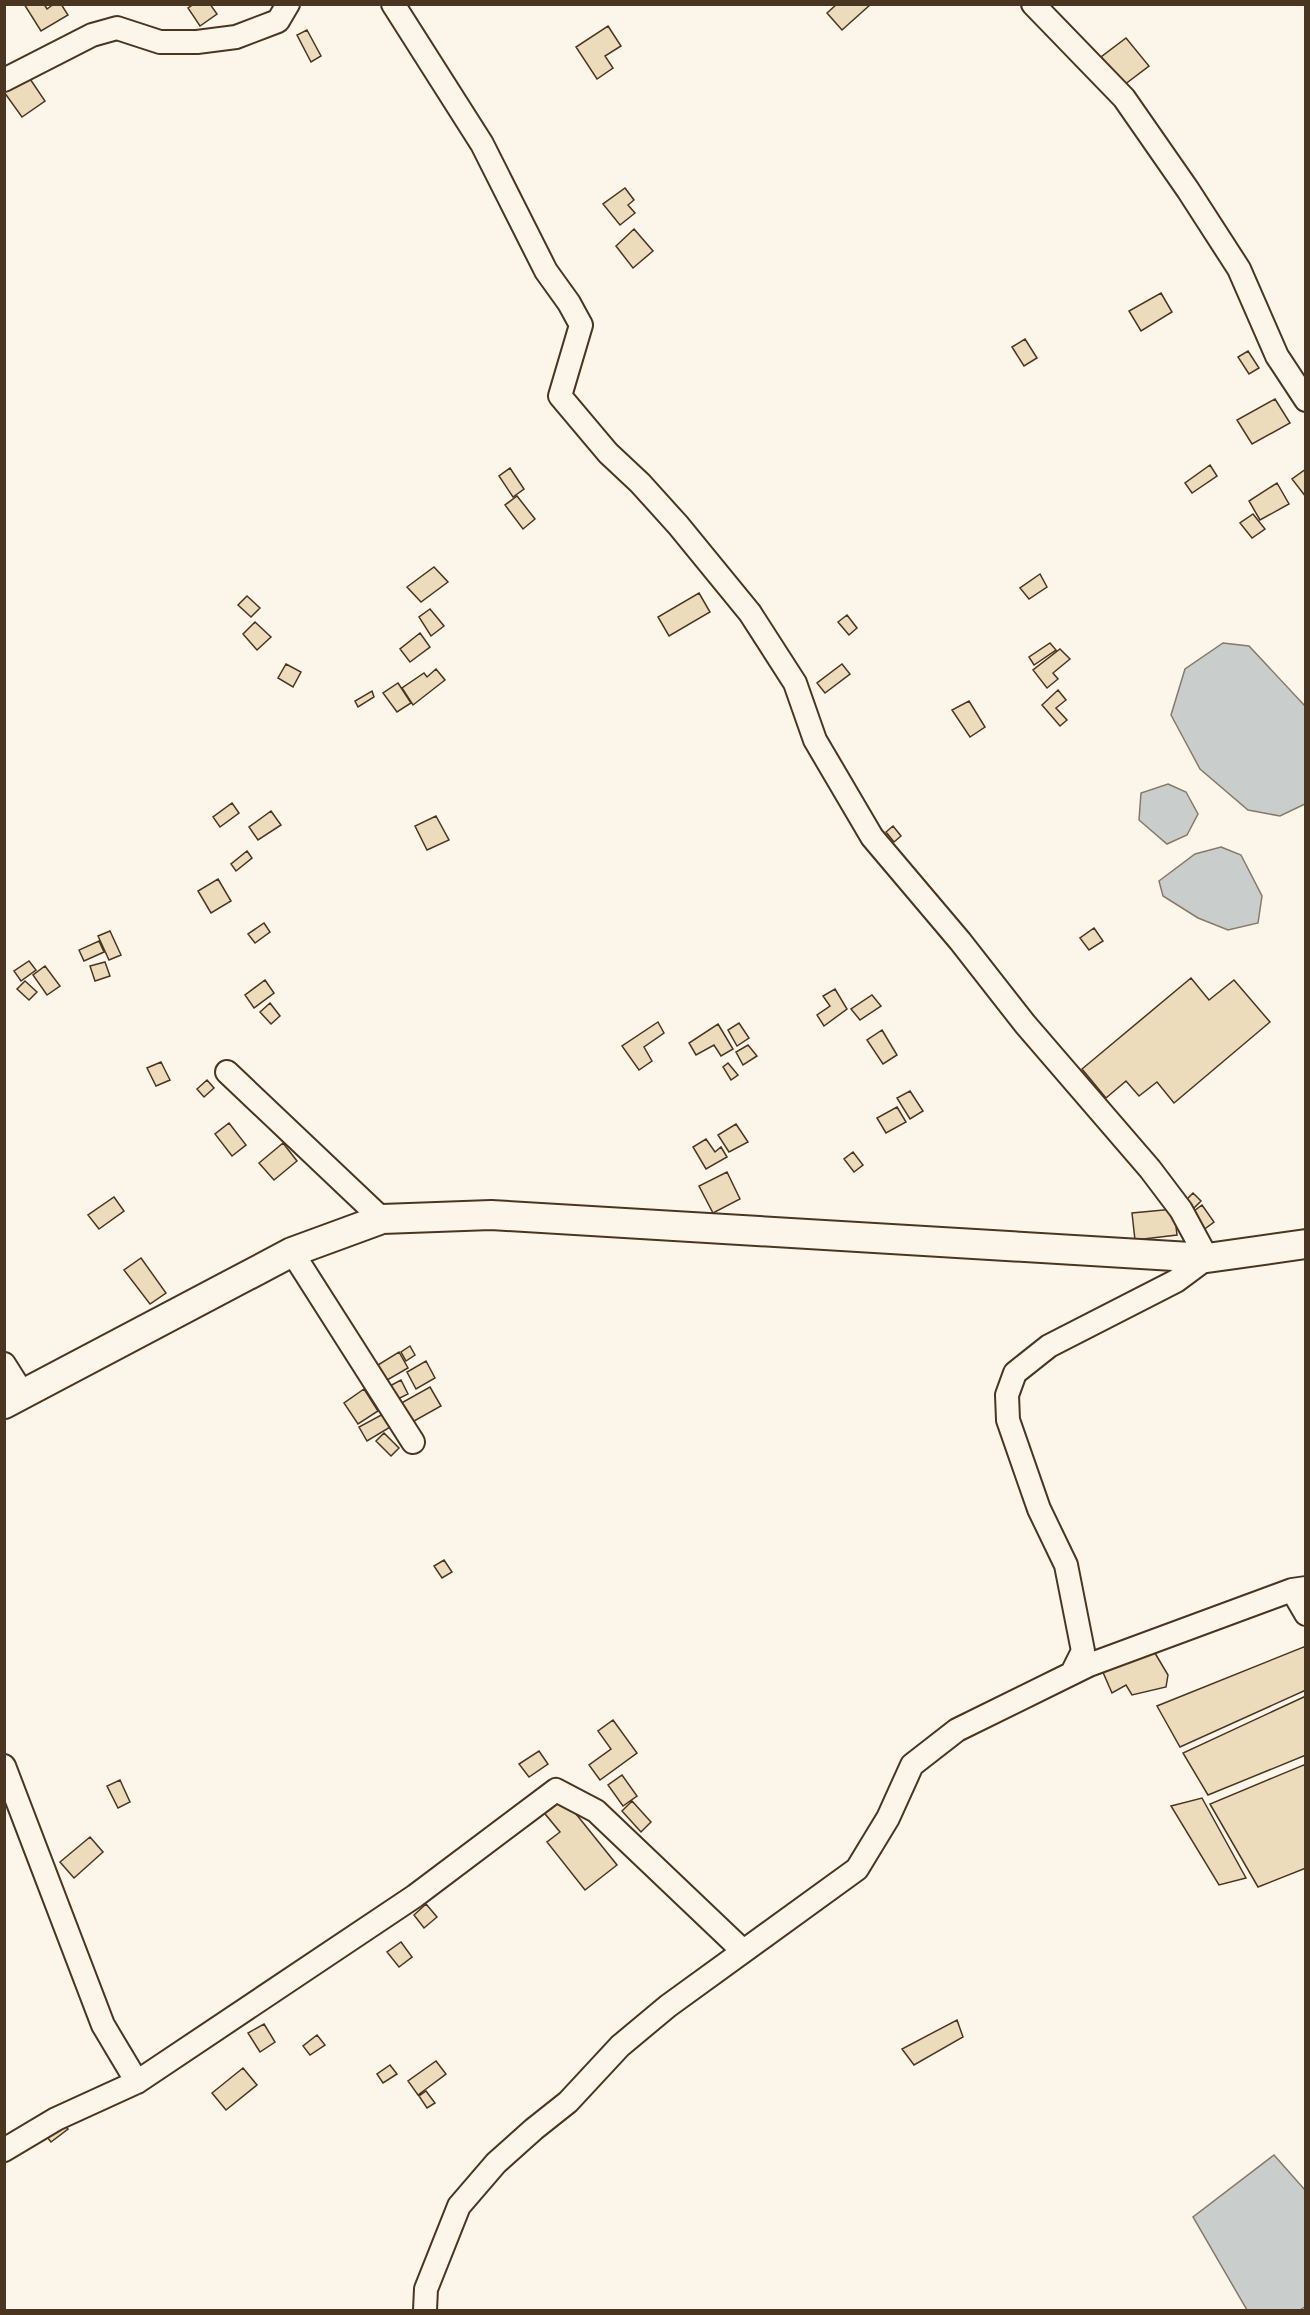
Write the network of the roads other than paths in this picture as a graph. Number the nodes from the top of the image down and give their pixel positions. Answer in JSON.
{"nodes":[{"id":1,"x":288,"y":4,"type":"edge"},
{"id":2,"x":393,"y":4,"type":"edge"},
{"id":3,"x":1033,"y":4,"type":"edge"},
{"id":4,"x":4,"y":80,"type":"edge"},
{"id":5,"x":1305,"y":400,"type":"edge"},
{"id":6,"x":227,"y":1072,"type":"dead end"},
{"id":7,"x":382,"y":1219,"type":"junction"},
{"id":8,"x":1305,"y":1244,"type":"edge"},
{"id":9,"x":292,"y":1252,"type":"junction"},
{"id":10,"x":1207,"y":1258,"type":"junction"},
{"id":11,"x":4,"y":1364,"type":"edge"},
{"id":12,"x":14,"y":1399,"type":"edge"},
{"id":13,"x":412,"y":1442,"type":"dead end"},
{"id":14,"x":1299,"y":1589,"type":"edge"},
{"id":15,"x":1305,"y":1614,"type":"edge"},
{"id":16,"x":1072,"y":1673,"type":"junction"},
{"id":17,"x":4,"y":1766,"type":"edge"},
{"id":18,"x":742,"y":1950,"type":"junction"},
{"id":19,"x":137,"y":2082,"type":"junction"},
{"id":20,"x":4,"y":2150,"type":"edge"},
{"id":21,"x":424,"y":2310,"type":"edge"}],
"edges":[{"from":1,"to":4,"type":"street"},
{"from":2,"to":10,"type":"street"},
{"from":3,"to":5,"type":"street"},
{"from":6,"to":7,"type":"street"},
{"from":7,"to":9,"type":"main road"},
{"from":7,"to":10,"type":"main road"},
{"from":8,"to":10,"type":"main road"},
{"from":9,"to":12,"type":"main road"},
{"from":9,"to":13,"type":"street"},
{"from":10,"to":16,"type":"street"},
{"from":11,"to":12,"type":"street"},
{"from":14,"to":15,"type":"street"},
{"from":14,"to":16,"type":"street"},
{"from":16,"to":18,"type":"street"},
{"from":17,"to":19,"type":"street"},
{"from":18,"to":19,"type":"street"},
{"from":18,"to":21,"type":"street"},
{"from":19,"to":20,"type":"street"}]}
